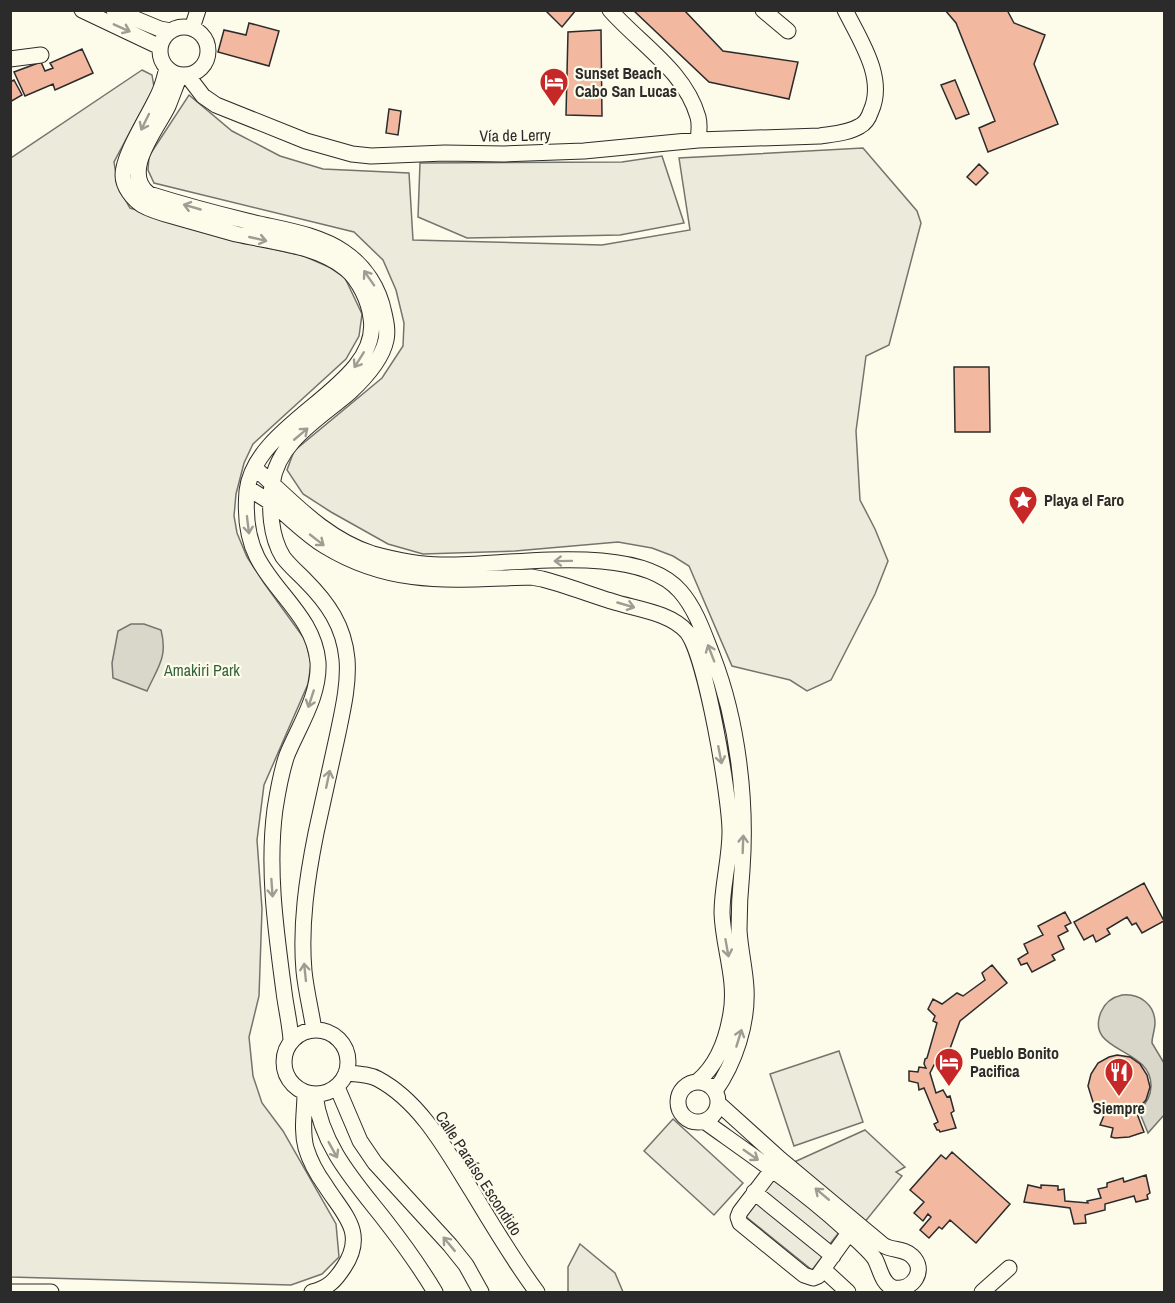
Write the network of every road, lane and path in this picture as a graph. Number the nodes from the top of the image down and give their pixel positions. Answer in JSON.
{"nodes":[{"id":1,"x":82,"y":10,"type":"edge"},
{"id":2,"x":114,"y":10,"type":"edge"},
{"id":3,"x":198,"y":10,"type":"edge"},
{"id":4,"x":610,"y":10,"type":"edge"},
{"id":5,"x":763,"y":10,"type":"edge"},
{"id":6,"x":845,"y":10,"type":"edge"},
{"id":7,"x":192,"y":28,"type":"junction"},
{"id":8,"x":171,"y":31,"type":"junction"},
{"id":9,"x":788,"y":31,"type":"dead end"},
{"id":10,"x":160,"y":47,"type":"junction"},
{"id":11,"x":41,"y":55,"type":"dead end"},
{"id":12,"x":10,"y":59,"type":"edge"},
{"id":13,"x":178,"y":72,"type":"junction"},
{"id":14,"x":698,"y":140,"type":"junction"},
{"id":15,"x":255,"y":468,"type":"junction"},
{"id":16,"x":272,"y":483,"type":"junction"},
{"id":17,"x":248,"y":488,"type":"junction"},
{"id":18,"x":272,"y":504,"type":"junction"},
{"id":19,"x":314,"y":1030,"type":"junction"},
{"id":20,"x":291,"y":1040,"type":"junction"},
{"id":21,"x":346,"y":1073,"type":"junction"},
{"id":22,"x":698,"y":1081,"type":"junction"},
{"id":23,"x":337,"y":1087,"type":"junction"},
{"id":24,"x":310,"y":1094,"type":"junction"},
{"id":25,"x":716,"y":1097,"type":"junction"},
{"id":26,"x":704,"y":1121,"type":"junction"},
{"id":27,"x":776,"y":1164,"type":"junction"},
{"id":28,"x":754,"y":1192,"type":"junction"},
{"id":29,"x":852,"y":1228,"type":"junction"},
{"id":30,"x":833,"y":1256,"type":"junction"},
{"id":31,"x":1009,"y":1268,"type":"dead end"},
{"id":32,"x":824,"y":1269,"type":"junction"},
{"id":33,"x":10,"y":1292,"type":"edge"},
{"id":34,"x":51,"y":1293,"type":"edge"},
{"id":35,"x":312,"y":1293,"type":"edge"},
{"id":36,"x":435,"y":1293,"type":"edge"},
{"id":37,"x":481,"y":1293,"type":"edge"},
{"id":38,"x":537,"y":1293,"type":"edge"},
{"id":39,"x":848,"y":1293,"type":"edge"},
{"id":40,"x":982,"y":1293,"type":"edge"}],
"edges":[{"from":1,"to":10,"type":"street","one_way":true},
{"from":2,"to":8,"type":"street"},
{"from":3,"to":7,"type":"street"},
{"from":4,"to":14,"type":"street"},
{"from":5,"to":9,"type":"street"},
{"from":6,"to":14,"type":"street","name":"Vía de Lerry"},
{"from":7,"to":8,"type":"street"},
{"from":7,"to":13,"type":"street"},
{"from":8,"to":10,"type":"street"},
{"from":10,"to":13,"type":"street"},
{"from":11,"to":12,"type":"street"},
{"from":13,"to":14,"type":"street","name":"Vía de Lerry"},
{"from":13,"to":15,"type":"street","one_way":true},
{"from":16,"to":13,"type":"street","one_way":true},
{"from":15,"to":16,"type":"street"},
{"from":15,"to":17,"type":"street"},
{"from":16,"to":18,"type":"street"},
{"from":25,"to":16,"type":"street","one_way":true},
{"from":17,"to":18,"type":"street"},
{"from":17,"to":20,"type":"street","one_way":true},
{"from":19,"to":18,"type":"street","one_way":true},
{"from":18,"to":22,"type":"street","one_way":true},
{"from":19,"to":20,"type":"street"},
{"from":19,"to":21,"type":"street"},
{"from":20,"to":24,"type":"street"},
{"from":21,"to":23,"type":"street"},
{"from":21,"to":38,"type":"street","name":"Calle Paraíso Escondido"},
{"from":22,"to":25,"type":"street"},
{"from":22,"to":26,"type":"street"},
{"from":23,"to":24,"type":"street"},
{"from":37,"to":23,"type":"street","one_way":true},
{"from":24,"to":35,"type":"street"},
{"from":24,"to":36,"type":"street","one_way":true},
{"from":25,"to":26,"type":"street"},
{"from":25,"to":27,"type":"street"},
{"from":26,"to":27,"type":"street","one_way":true},
{"from":27,"to":28,"type":"street"},
{"from":27,"to":29,"type":"street"},
{"from":28,"to":30,"type":"street"},
{"from":28,"to":32,"type":"street"},
{"from":29,"to":29,"type":"street"},
{"from":29,"to":30,"type":"street"},
{"from":30,"to":32,"type":"street"},
{"from":31,"to":40,"type":"street"},
{"from":32,"to":39,"type":"street"},
{"from":33,"to":34,"type":"street"}]}
